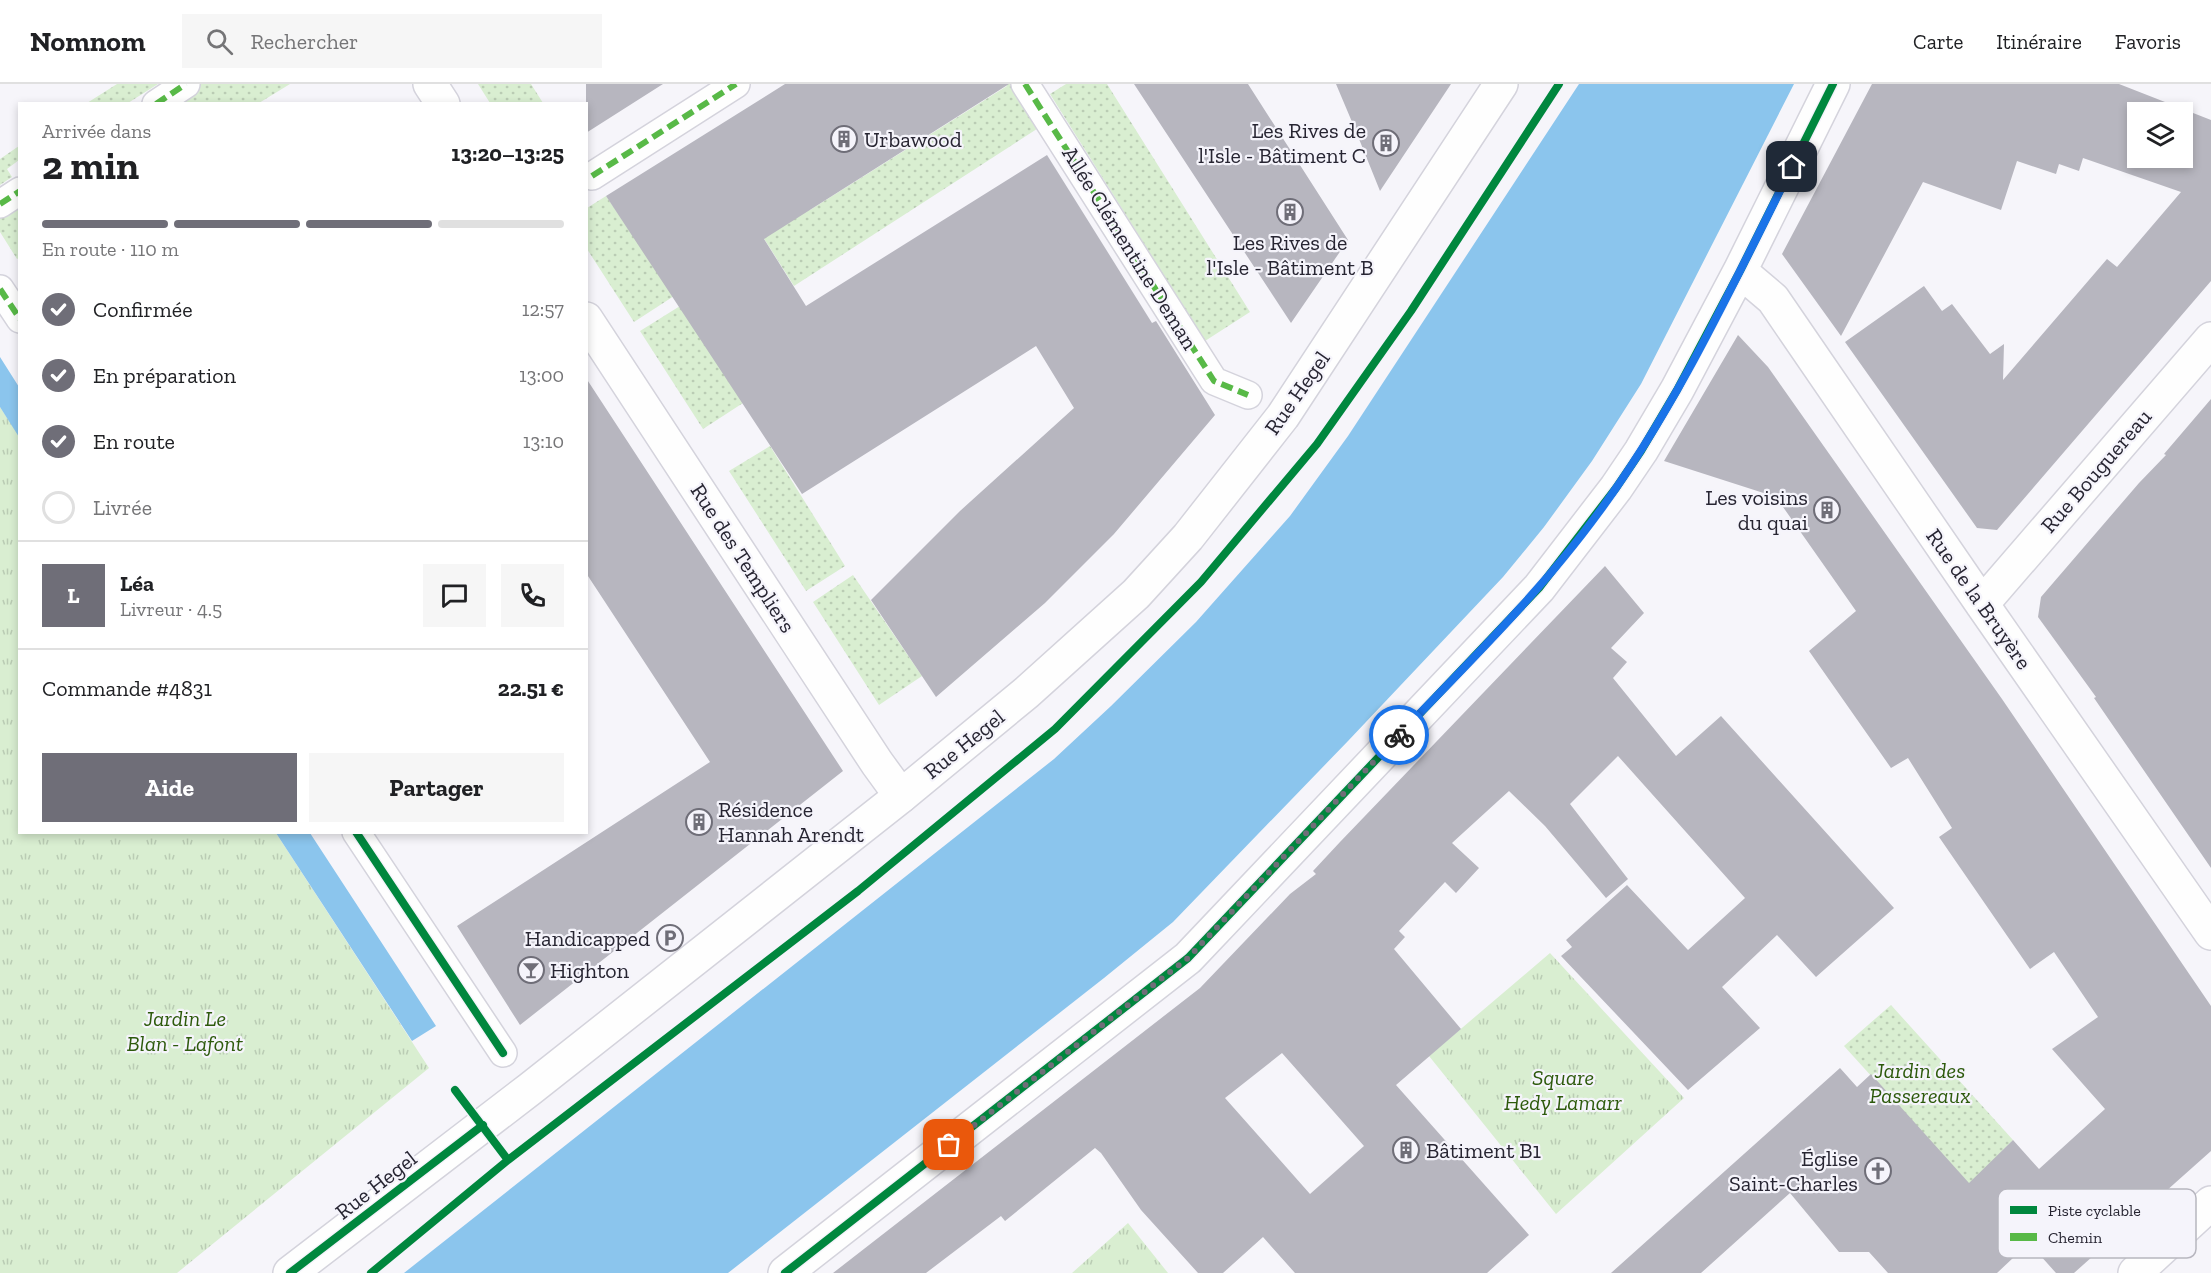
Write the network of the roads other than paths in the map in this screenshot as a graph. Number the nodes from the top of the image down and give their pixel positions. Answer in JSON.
{"nodes":[{"id":1,"x":186,"y":84,"type":"edge"},
{"id":2,"x":430,"y":84,"type":"edge"},
{"id":3,"x":736,"y":84,"type":"edge"},
{"id":4,"x":1025,"y":84,"type":"edge"},
{"id":5,"x":1501,"y":84,"type":"edge"},
{"id":6,"x":1833,"y":84,"type":"edge"},
{"id":7,"x":159,"y":102,"type":"edge"},
{"id":8,"x":442,"y":102,"type":"edge"},
{"id":9,"x":592,"y":176,"type":"dead end"},
{"id":10,"x":18,"y":192,"type":"edge"},
{"id":11,"x":0,"y":204,"type":"edge"},
{"id":12,"x":1740,"y":271,"type":"junction"},
{"id":13,"x":0,"y":290,"type":"edge"},
{"id":14,"x":18,"y":316,"type":"edge"},
{"id":15,"x":588,"y":322,"type":"edge"},
{"id":16,"x":2211,"y":339,"type":"edge"},
{"id":17,"x":1248,"y":395,"type":"dead end"},
{"id":18,"x":1982,"y":604,"type":"junction"},
{"id":19,"x":901,"y":795,"type":"junction"},
{"id":20,"x":357,"y":834,"type":"edge"},
{"id":21,"x":2211,"y":933,"type":"edge"},
{"id":22,"x":503,"y":1053,"type":"dead end"},
{"id":23,"x":2211,"y":1203,"type":"edge"},
{"id":24,"x":2196,"y":1217,"type":"edge"},
{"id":25,"x":2151,"y":1258,"type":"edge"},
{"id":26,"x":290,"y":1273,"type":"edge"},
{"id":27,"x":785,"y":1273,"type":"edge"},
{"id":28,"x":2135,"y":1273,"type":"edge"}],
"edges":[{"from":1,"to":7,"type":"street"},
{"from":2,"to":8,"type":"street"},
{"from":3,"to":9,"type":"street"},
{"from":4,"to":17,"type":"street","name":"Allée Clémentine Deman"},
{"from":5,"to":19,"type":"street","name":"Rue Hegel"},
{"from":6,"to":12,"type":"street"},
{"from":10,"to":11,"type":"street"},
{"from":12,"to":18,"type":"street","name":"Rue de la Bruyère"},
{"from":12,"to":27,"type":"street"},
{"from":13,"to":14,"type":"street"},
{"from":15,"to":19,"type":"street","name":"Rue des Templiers"},
{"from":16,"to":18,"type":"street","name":"Rue Bouguereau"},
{"from":18,"to":21,"type":"street","name":"Rue de la Bruyère"},
{"from":19,"to":26,"type":"street","name":"Rue Hegel"},
{"from":20,"to":22,"type":"street"},
{"from":23,"to":24,"type":"street"},
{"from":25,"to":28,"type":"street"}]}
